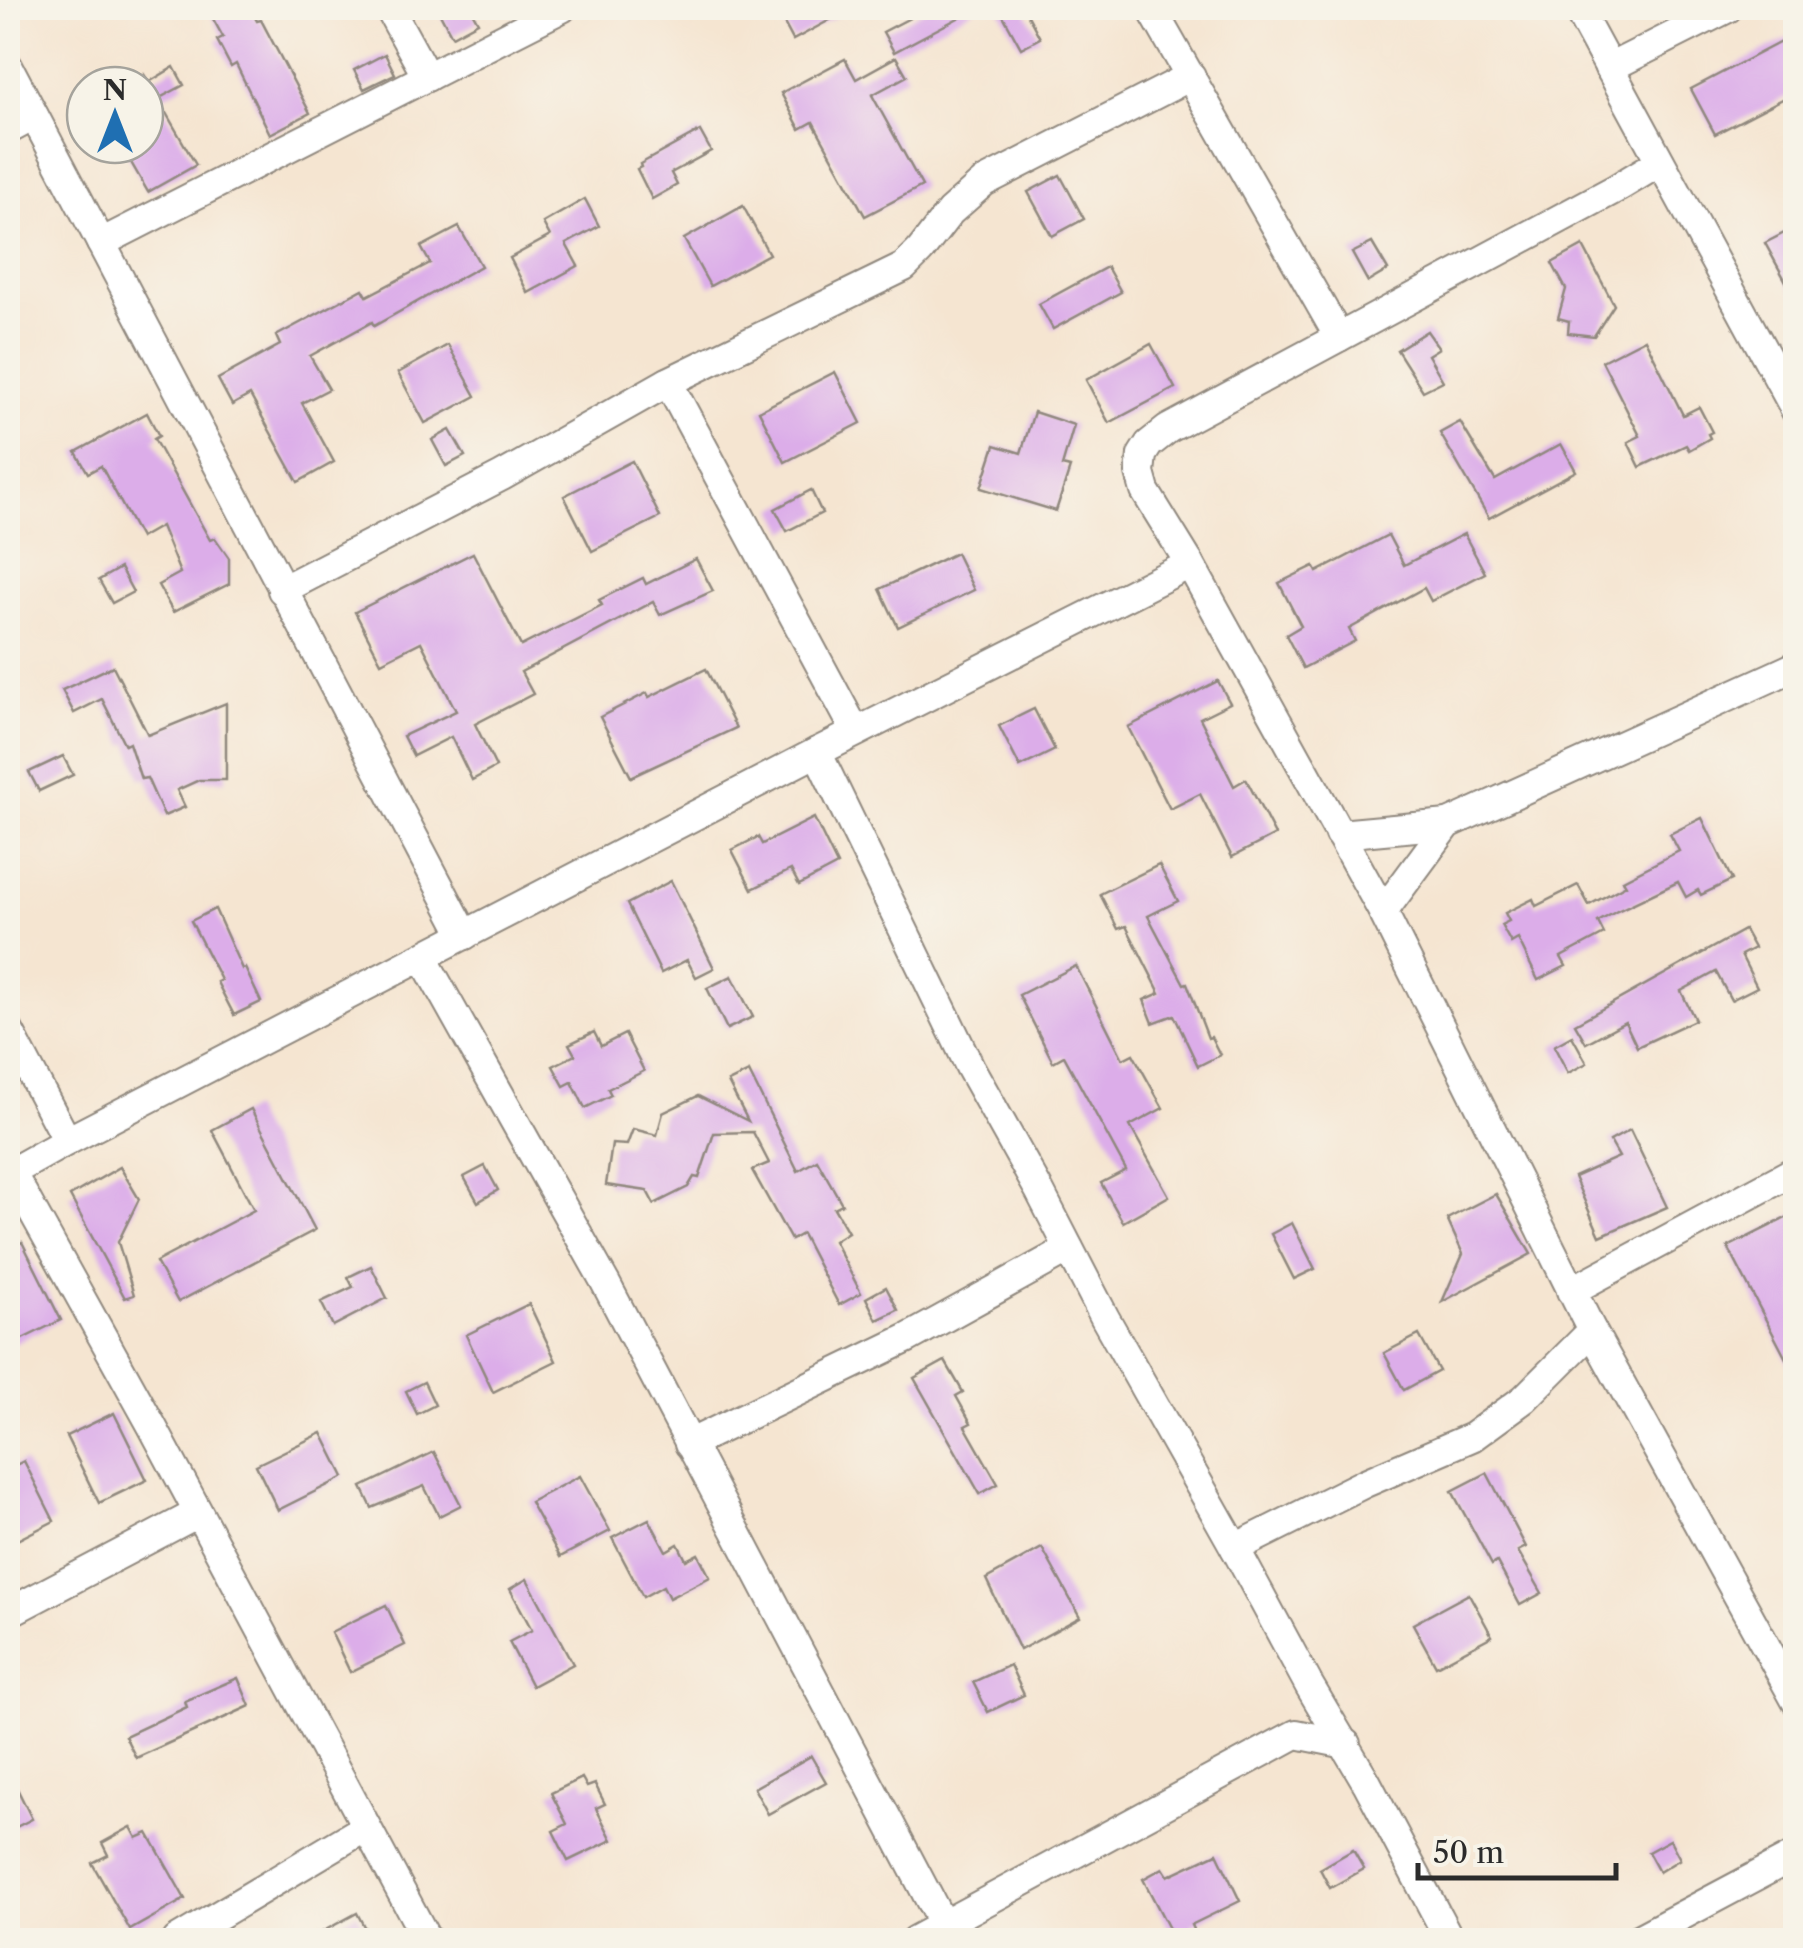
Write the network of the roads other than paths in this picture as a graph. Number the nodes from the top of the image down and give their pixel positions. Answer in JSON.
{"nodes":[{"id":1,"x":389,"y":8,"type":"edge"},
{"id":2,"x":562,"y":8,"type":"edge"},
{"id":3,"x":1151,"y":8,"type":"edge"},
{"id":4,"x":1577,"y":8,"type":"edge"},
{"id":5,"x":1728,"y":8,"type":"edge"},
{"id":6,"x":8,"y":66,"type":"edge"},
{"id":7,"x":1609,"y":68,"type":"junction"},
{"id":8,"x":1190,"y":76,"type":"junction"},
{"id":9,"x":427,"y":77,"type":"junction"},
{"id":10,"x":34,"y":116,"type":"junction"},
{"id":11,"x":8,"y":130,"type":"edge"},
{"id":12,"x":1660,"y":162,"type":"junction"},
{"id":13,"x":101,"y":244,"type":"junction"},
{"id":14,"x":1339,"y":337,"type":"junction"},
{"id":15,"x":668,"y":382,"type":"junction"},
{"id":16,"x":1796,"y":410,"type":"edge"},
{"id":17,"x":1190,"y":564,"type":"junction"},
{"id":18,"x":282,"y":590,"type":"junction"},
{"id":19,"x":1796,"y":666,"type":"edge"},
{"id":20,"x":856,"y":732,"type":"junction"},
{"id":21,"x":817,"y":752,"type":"junction"},
{"id":22,"x":1448,"y":824,"type":"junction"},
{"id":23,"x":1339,"y":834,"type":"junction"},
{"id":24,"x":1383,"y":912,"type":"junction"},
{"id":25,"x":465,"y":935,"type":"junction"},
{"id":26,"x":423,"y":958,"type":"junction"},
{"id":27,"x":8,"y":1028,"type":"edge"},
{"id":28,"x":67,"y":1141,"type":"junction"},
{"id":29,"x":1796,"y":1170,"type":"edge"},
{"id":30,"x":9,"y":1173,"type":"edge"},
{"id":31,"x":1069,"y":1249,"type":"junction"},
{"id":32,"x":1571,"y":1291,"type":"junction"},
{"id":33,"x":1592,"y":1331,"type":"junction"},
{"id":34,"x":689,"y":1444,"type":"junction"},
{"id":35,"x":198,"y":1513,"type":"junction"},
{"id":36,"x":1236,"y":1548,"type":"junction"},
{"id":37,"x":8,"y":1613,"type":"edge"},
{"id":38,"x":1309,"y":1685,"type":"junction"},
{"id":39,"x":1796,"y":1701,"type":"edge"},
{"id":40,"x":1296,"y":1734,"type":"junction"},
{"id":41,"x":1346,"y":1744,"type":"junction"},
{"id":42,"x":366,"y":1827,"type":"junction"},
{"id":43,"x":1796,"y":1854,"type":"edge"},
{"id":44,"x":947,"y":1934,"type":"edge"},
{"id":45,"x":176,"y":1940,"type":"edge"},
{"id":46,"x":427,"y":1940,"type":"edge"},
{"id":47,"x":915,"y":1940,"type":"edge"},
{"id":48,"x":1450,"y":1940,"type":"edge"},
{"id":49,"x":1636,"y":1940,"type":"edge"}],
"edges":[{"from":1,"to":9,"type":"street"},
{"from":2,"to":9,"type":"street"},
{"from":3,"to":8,"type":"street"},
{"from":4,"to":7,"type":"street"},
{"from":5,"to":7,"type":"street"},
{"from":6,"to":10,"type":"street"},
{"from":7,"to":12,"type":"street"},
{"from":8,"to":14,"type":"street"},
{"from":8,"to":15,"type":"street"},
{"from":9,"to":13,"type":"street"},
{"from":10,"to":11,"type":"street"},
{"from":10,"to":13,"type":"street"},
{"from":12,"to":14,"type":"street"},
{"from":12,"to":16,"type":"street"},
{"from":13,"to":18,"type":"street"},
{"from":14,"to":17,"type":"street"},
{"from":15,"to":18,"type":"street"},
{"from":15,"to":20,"type":"street"},
{"from":17,"to":20,"type":"street"},
{"from":17,"to":23,"type":"street"},
{"from":18,"to":25,"type":"street"},
{"from":19,"to":22,"type":"street"},
{"from":20,"to":21,"type":"street"},
{"from":21,"to":25,"type":"street"},
{"from":21,"to":31,"type":"street"},
{"from":22,"to":23,"type":"street"},
{"from":22,"to":24,"type":"street"},
{"from":23,"to":24,"type":"street"},
{"from":24,"to":32,"type":"street"},
{"from":25,"to":26,"type":"street"},
{"from":26,"to":28,"type":"street"},
{"from":26,"to":34,"type":"street"},
{"from":27,"to":28,"type":"street"},
{"from":28,"to":30,"type":"street"},
{"from":29,"to":32,"type":"street"},
{"from":30,"to":35,"type":"street"},
{"from":31,"to":34,"type":"street"},
{"from":31,"to":36,"type":"street"},
{"from":32,"to":33,"type":"street"},
{"from":33,"to":36,"type":"street"},
{"from":33,"to":39,"type":"street"},
{"from":34,"to":44,"type":"street"},
{"from":35,"to":37,"type":"street"},
{"from":35,"to":42,"type":"street"},
{"from":36,"to":38,"type":"street"},
{"from":38,"to":40,"type":"street"},
{"from":38,"to":41,"type":"street"},
{"from":40,"to":41,"type":"street"},
{"from":40,"to":44,"type":"street"},
{"from":41,"to":48,"type":"street"},
{"from":42,"to":45,"type":"street"},
{"from":42,"to":46,"type":"street"},
{"from":43,"to":49,"type":"street"},
{"from":44,"to":47,"type":"street"}]}
